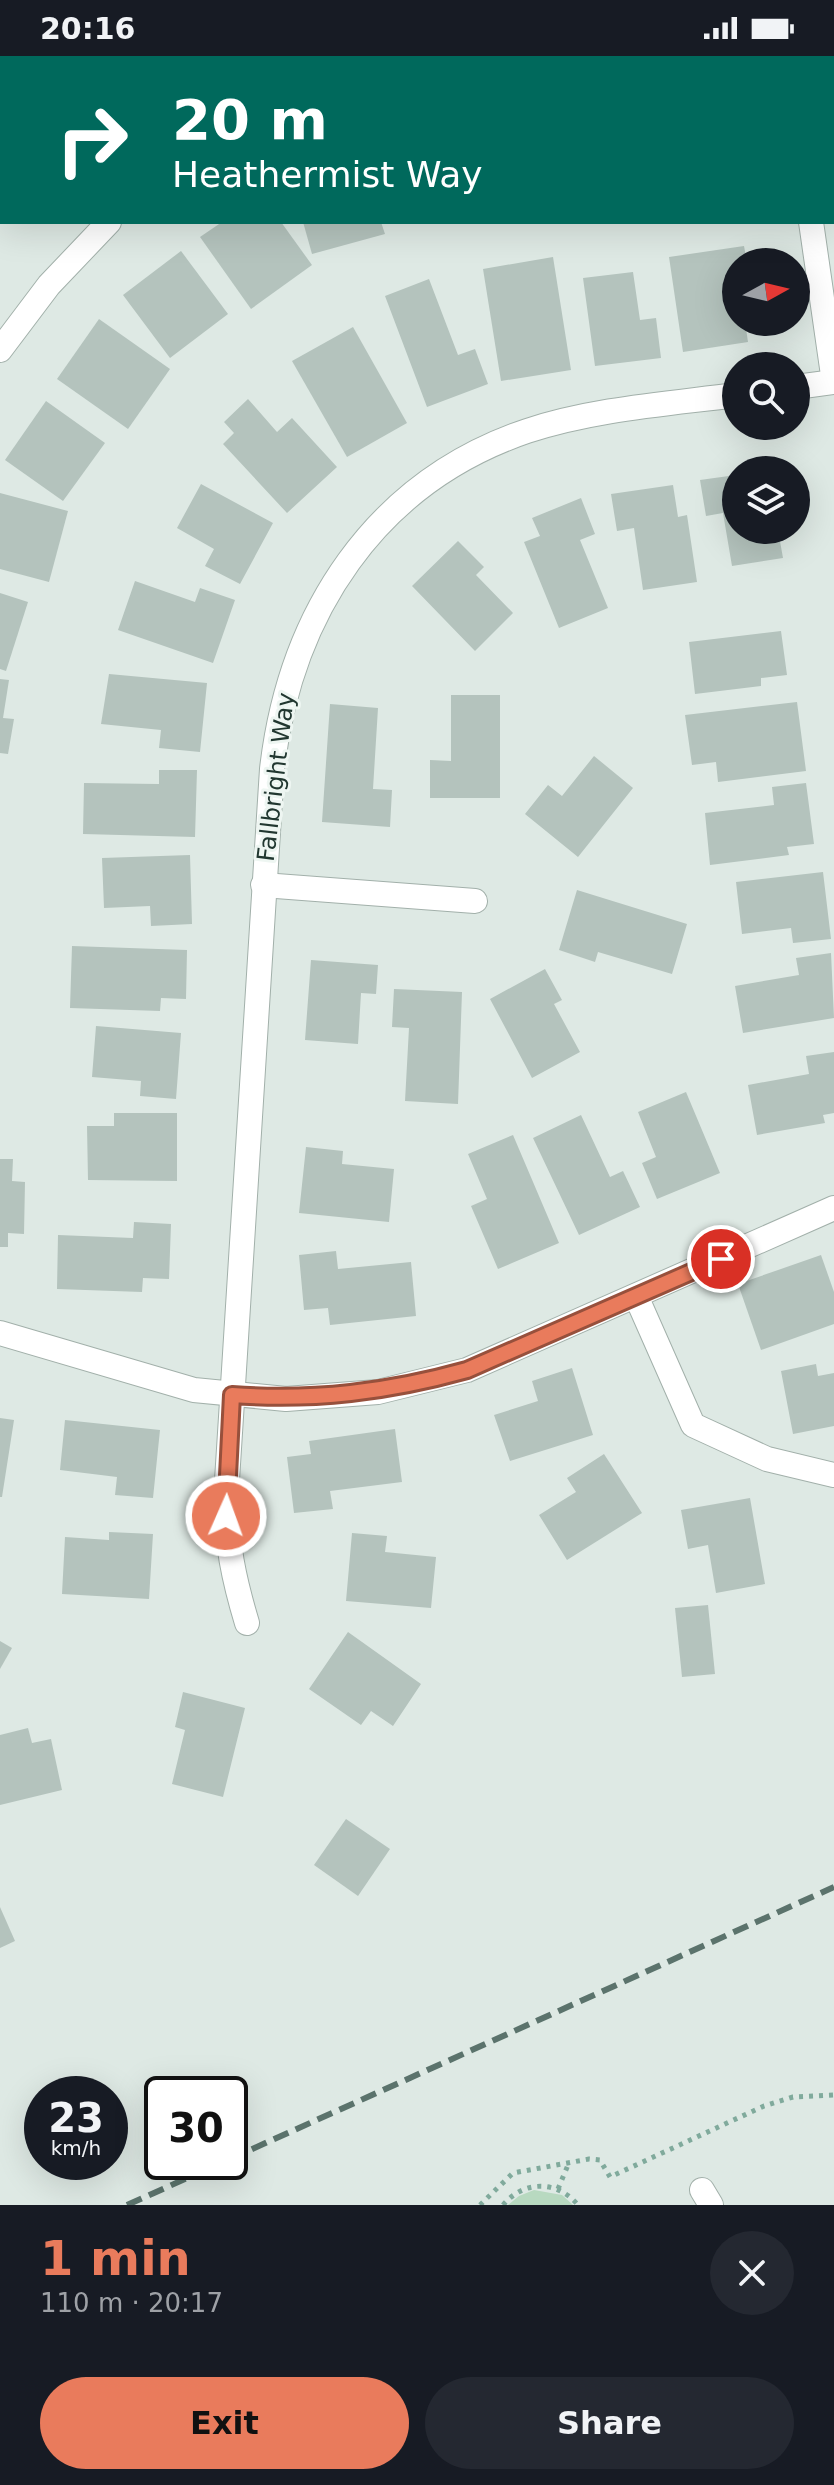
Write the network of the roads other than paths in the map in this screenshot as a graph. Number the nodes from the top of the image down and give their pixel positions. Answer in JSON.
{"nodes":[{"id":1,"x":107,"y":224,"type":"edge"},
{"id":2,"x":811,"y":224,"type":"edge"},
{"id":3,"x":0,"y":350,"type":"edge"},
{"id":4,"x":834,"y":382,"type":"edge"},
{"id":5,"x":810,"y":385,"type":"edge"},
{"id":6,"x":722,"y":397,"type":"edge"},
{"id":7,"x":263,"y":885,"type":"junction"},
{"id":8,"x":475,"y":901,"type":"dead end"},
{"id":9,"x":834,"y":1208,"type":"edge"},
{"id":10,"x":636,"y":1296,"type":"junction"},
{"id":11,"x":0,"y":1333,"type":"edge"},
{"id":12,"x":232,"y":1395,"type":"junction"},
{"id":13,"x":834,"y":1475,"type":"edge"},
{"id":14,"x":247,"y":1623,"type":"dead end"}],
"edges":[{"from":1,"to":3,"type":"street"},
{"from":2,"to":4,"type":"street"},
{"from":4,"to":5,"type":"street"},
{"from":6,"to":7,"type":"street","name":"Fallbright Way"},
{"from":7,"to":8,"type":"street"},
{"from":7,"to":12,"type":"street","name":"Fallbright Way"},
{"from":9,"to":10,"type":"street"},
{"from":10,"to":12,"type":"street"},
{"from":10,"to":13,"type":"street"},
{"from":11,"to":12,"type":"street"},
{"from":12,"to":14,"type":"street","name":"Fallbright Way"}]}
